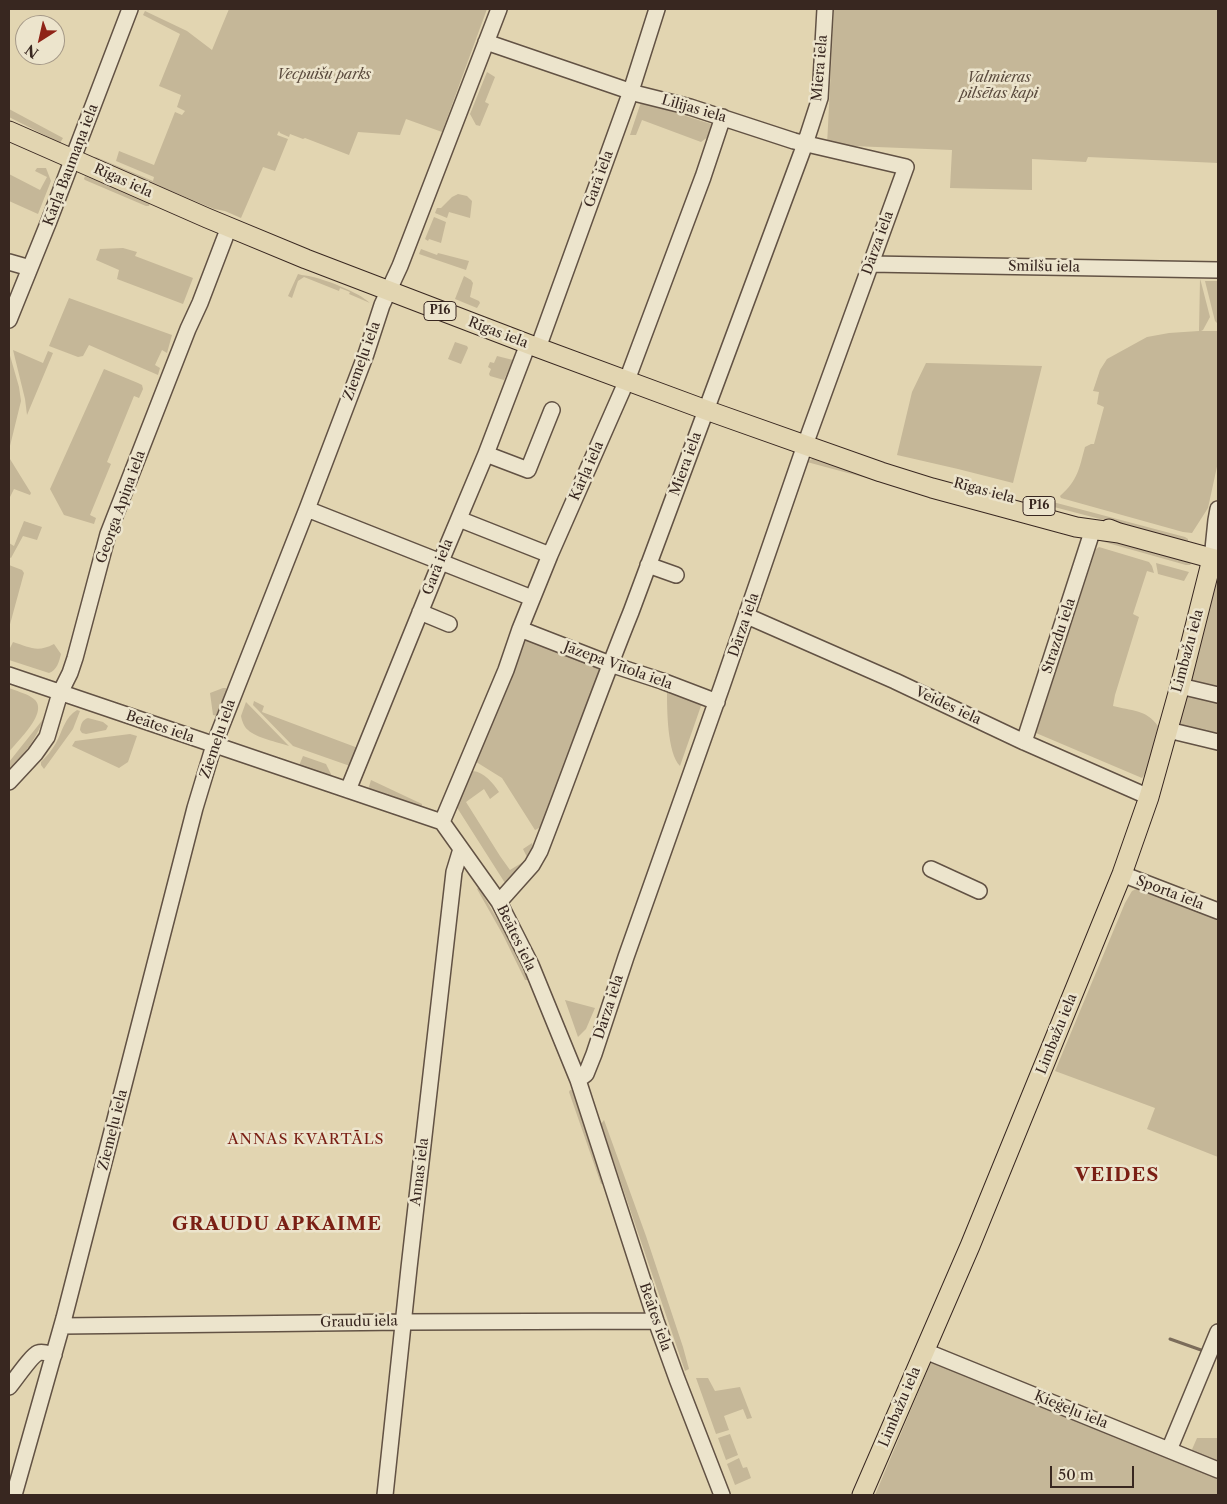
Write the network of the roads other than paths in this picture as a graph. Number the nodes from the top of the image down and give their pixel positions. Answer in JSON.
{"nodes":[{"id":1,"x":130,"y":9,"type":"edge"},
{"id":2,"x":499,"y":9,"type":"edge"},
{"id":3,"x":657,"y":9,"type":"edge"},
{"id":4,"x":825,"y":9,"type":"edge"},
{"id":5,"x":487,"y":41,"type":"junction"},
{"id":6,"x":631,"y":92,"type":"junction"},
{"id":7,"x":723,"y":117,"type":"junction"},
{"id":8,"x":9,"y":123,"type":"edge"},
{"id":9,"x":9,"y":130,"type":"edge"},
{"id":10,"x":805,"y":144,"type":"junction"},
{"id":11,"x":73,"y":159,"type":"junction"},
{"id":12,"x":906,"y":167,"type":"joint"},
{"id":13,"x":230,"y":227,"type":"junction"},
{"id":14,"x":9,"y":262,"type":"edge"},
{"id":15,"x":870,"y":264,"type":"junction"},
{"id":16,"x":30,"y":268,"type":"junction"},
{"id":17,"x":1218,"y":270,"type":"edge"},
{"id":18,"x":388,"y":291,"type":"junction"},
{"id":19,"x":9,"y":320,"type":"edge"},
{"id":20,"x":533,"y":346,"type":"junction"},
{"id":21,"x":627,"y":380,"type":"junction"},
{"id":22,"x":552,"y":410,"type":"dead end"},
{"id":23,"x":706,"y":410,"type":"junction"},
{"id":24,"x":805,"y":445,"type":"junction"},
{"id":25,"x":486,"y":454,"type":"junction"},
{"id":26,"x":845,"y":459,"type":"junction"},
{"id":27,"x":307,"y":509,"type":"junction"},
{"id":28,"x":1218,"y":509,"type":"edge"},
{"id":29,"x":458,"y":519,"type":"junction"},
{"id":30,"x":1093,"y":529,"type":"junction"},
{"id":31,"x":1119,"y":533,"type":"junction"},
{"id":32,"x":550,"y":555,"type":"junction"},
{"id":33,"x":1215,"y":559,"type":"edge"},
{"id":34,"x":440,"y":561,"type":"junction"},
{"id":35,"x":648,"y":565,"type":"junction"},
{"id":36,"x":676,"y":575,"type":"dead end"},
{"id":37,"x":532,"y":598,"type":"junction"},
{"id":38,"x":420,"y":612,"type":"junction"},
{"id":39,"x":747,"y":616,"type":"junction"},
{"id":40,"x":449,"y":624,"type":"dead end"},
{"id":41,"x":520,"y":629,"type":"junction"},
{"id":42,"x":610,"y":664,"type":"junction"},
{"id":43,"x":9,"y":675,"type":"edge"},
{"id":44,"x":1180,"y":686,"type":"junction"},
{"id":45,"x":60,"y":693,"type":"junction"},
{"id":46,"x":1218,"y":695,"type":"edge"},
{"id":47,"x":717,"y":702,"type":"junction"},
{"id":48,"x":1168,"y":730,"type":"junction"},
{"id":49,"x":1024,"y":742,"type":"junction"},
{"id":50,"x":1218,"y":742,"type":"edge"},
{"id":51,"x":214,"y":745,"type":"junction"},
{"id":52,"x":9,"y":782,"type":"edge"},
{"id":53,"x":348,"y":790,"type":"junction"},
{"id":54,"x":1149,"y":797,"type":"junction"},
{"id":55,"x":442,"y":822,"type":"junction"},
{"id":56,"x":461,"y":849,"type":"junction"},
{"id":57,"x":931,"y":869,"type":"dead end"},
{"id":58,"x":1122,"y":874,"type":"junction"},
{"id":59,"x":979,"y":891,"type":"dead end"},
{"id":60,"x":499,"y":902,"type":"junction"},
{"id":61,"x":1218,"y":912,"type":"edge"},
{"id":62,"x":578,"y":1080,"type":"junction"},
{"id":63,"x":656,"y":1321,"type":"junction"},
{"id":64,"x":404,"y":1322,"type":"junction"},
{"id":65,"x":62,"y":1326,"type":"junction"},
{"id":66,"x":1218,"y":1332,"type":"edge"},
{"id":67,"x":925,"y":1351,"type":"junction"},
{"id":68,"x":54,"y":1355,"type":"junction"},
{"id":69,"x":9,"y":1387,"type":"edge"},
{"id":70,"x":1169,"y":1450,"type":"junction"},
{"id":71,"x":1218,"y":1470,"type":"edge"},
{"id":72,"x":14,"y":1495,"type":"edge"},
{"id":73,"x":385,"y":1495,"type":"edge"},
{"id":74,"x":722,"y":1495,"type":"edge"},
{"id":75,"x":862,"y":1495,"type":"edge"}],
"edges":[{"from":1,"to":11,"type":"street","name":"Kārļa Baumaņa iela"},
{"from":2,"to":5,"type":"street","name":"Ziemeļu iela"},
{"from":3,"to":6,"type":"street","name":"Garā iela"},
{"from":4,"to":10,"type":"street","name":"Miera iela"},
{"from":5,"to":6,"type":"street","name":"Lilijas iela"},
{"from":5,"to":18,"type":"street","name":"Ziemeļu iela"},
{"from":6,"to":7,"type":"street","name":"Lilijas iela"},
{"from":6,"to":20,"type":"street","name":"Garā iela"},
{"from":7,"to":10,"type":"street","name":"Lilijas iela"},
{"from":7,"to":21,"type":"street","name":"Kārļa iela"},
{"from":8,"to":11,"type":"main road","name":"Rīgas iela","number":"P16"},
{"from":9,"to":11,"type":"main road","name":"Rīgas iela","number":"P16"},
{"from":10,"to":12,"type":"street","name":"Lilijas iela"},
{"from":10,"to":23,"type":"street","name":"Miera iela"},
{"from":11,"to":13,"type":"main road","name":"Rīgas iela","number":"P16"},
{"from":11,"to":16,"type":"street","name":"Kārļa Baumaņa iela"},
{"from":12,"to":15,"type":"street","name":"Dārza iela"},
{"from":13,"to":18,"type":"main road","name":"Rīgas iela","number":"P16"},
{"from":13,"to":45,"type":"street","name":"Georga Apiņa iela"},
{"from":14,"to":16,"type":"street"},
{"from":15,"to":17,"type":"street","name":"Smilšu iela"},
{"from":15,"to":24,"type":"street","name":"Dārza iela"},
{"from":16,"to":19,"type":"street","name":"Kārļa Baumaņa iela"},
{"from":18,"to":20,"type":"main road","name":"Rīgas iela","number":"P16"},
{"from":18,"to":27,"type":"street","name":"Ziemeļu iela"},
{"from":20,"to":21,"type":"main road","name":"Rīgas iela","number":"P16"},
{"from":20,"to":25,"type":"street","name":"Garā iela"},
{"from":21,"to":23,"type":"main road","name":"Rīgas iela","number":"P16"},
{"from":21,"to":32,"type":"street","name":"Kārļa iela"},
{"from":22,"to":25,"type":"street"},
{"from":23,"to":24,"type":"main road","name":"Rīgas iela","number":"P16"},
{"from":23,"to":35,"type":"street","name":"Miera iela"},
{"from":24,"to":26,"type":"main road","name":"Rīgas iela","number":"P16"},
{"from":24,"to":39,"type":"street","name":"Dārza iela"},
{"from":25,"to":29,"type":"street","name":"Garā iela"},
{"from":26,"to":30,"type":"main road","name":"Rīgas iela","number":"P16"},
{"from":26,"to":31,"type":"main road","name":"Rīgas iela","number":"P16"},
{"from":27,"to":34,"type":"street"},
{"from":27,"to":51,"type":"street","name":"Ziemeļu iela"},
{"from":28,"to":33,"type":"street"},
{"from":29,"to":32,"type":"street"},
{"from":29,"to":34,"type":"street","name":"Garā iela"},
{"from":30,"to":31,"type":"main road","name":"Rīgas iela","number":"P16"},
{"from":30,"to":49,"type":"street","name":"Strazdu iela"},
{"from":31,"to":33,"type":"main road","name":"Rīgas iela","number":"P16"},
{"from":32,"to":37,"type":"street","name":"Kārļa iela"},
{"from":33,"to":44,"type":"main road","name":"Limbažu iela"},
{"from":34,"to":37,"type":"street"},
{"from":34,"to":38,"type":"street","name":"Garā iela"},
{"from":35,"to":36,"type":"street"},
{"from":35,"to":42,"type":"street","name":"Miera iela"},
{"from":37,"to":41,"type":"street","name":"Kārļa iela"},
{"from":38,"to":40,"type":"street"},
{"from":38,"to":53,"type":"street","name":"Garā iela"},
{"from":39,"to":47,"type":"street","name":"Dārza iela"},
{"from":39,"to":49,"type":"street","name":"Veides iela"},
{"from":41,"to":42,"type":"street","name":"Jāzepa Vītola iela"},
{"from":41,"to":55,"type":"street","name":"Kārļa iela"},
{"from":42,"to":47,"type":"street","name":"Jāzepa Vītola iela"},
{"from":42,"to":60,"type":"street","name":"Miera iela"},
{"from":43,"to":45,"type":"street","name":"Beātes iela"},
{"from":44,"to":46,"type":"street"},
{"from":44,"to":48,"type":"main road","name":"Limbažu iela"},
{"from":45,"to":51,"type":"street","name":"Beātes iela"},
{"from":45,"to":52,"type":"street","name":"Georga Apiņa iela"},
{"from":47,"to":62,"type":"street","name":"Dārza iela"},
{"from":48,"to":50,"type":"street"},
{"from":48,"to":54,"type":"main road","name":"Limbažu iela"},
{"from":49,"to":54,"type":"street","name":"Veides iela"},
{"from":51,"to":53,"type":"street","name":"Beātes iela"},
{"from":51,"to":65,"type":"street","name":"Ziemeļu iela"},
{"from":53,"to":55,"type":"street","name":"Beātes iela"},
{"from":54,"to":58,"type":"main road","name":"Limbažu iela"},
{"from":55,"to":56,"type":"street","name":"Beātes iela"},
{"from":56,"to":60,"type":"street","name":"Beātes iela"},
{"from":56,"to":64,"type":"street","name":"Annas iela"},
{"from":57,"to":59,"type":"street"},
{"from":58,"to":61,"type":"street","name":"Sporta iela"},
{"from":58,"to":67,"type":"main road","name":"Limbažu iela"},
{"from":60,"to":62,"type":"street","name":"Beātes iela"},
{"from":62,"to":63,"type":"street","name":"Beātes iela"},
{"from":63,"to":64,"type":"street","name":"Graudu iela"},
{"from":63,"to":74,"type":"street","name":"Beātes iela"},
{"from":64,"to":65,"type":"street","name":"Graudu iela"},
{"from":64,"to":73,"type":"street","name":"Annas iela"},
{"from":65,"to":68,"type":"street","name":"Ziemeļu iela"},
{"from":66,"to":70,"type":"street"},
{"from":67,"to":70,"type":"street","name":"Ķieģeļu iela"},
{"from":67,"to":75,"type":"main road","name":"Limbažu iela"},
{"from":68,"to":69,"type":"street"},
{"from":68,"to":72,"type":"street","name":"Ziemeļu iela"},
{"from":70,"to":71,"type":"street","name":"Ķieģeļu iela"}]}
